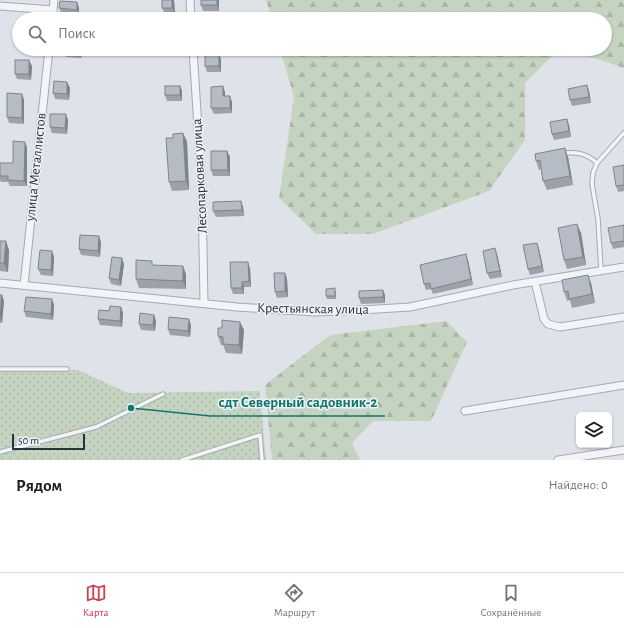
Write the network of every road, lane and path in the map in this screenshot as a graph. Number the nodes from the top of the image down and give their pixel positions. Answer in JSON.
{"nodes":[{"id":1,"x":54,"y":0,"type":"edge"},
{"id":2,"x":190,"y":0,"type":"edge"},
{"id":3,"x":0,"y":6,"type":"edge"},
{"id":4,"x":53,"y":10,"type":"joint"},
{"id":5,"x":191,"y":12,"type":"edge"},
{"id":6,"x":48,"y":56,"type":"edge"},
{"id":7,"x":193,"y":56,"type":"edge"},
{"id":8,"x":624,"y":133,"type":"edge"},
{"id":9,"x":555,"y":154,"type":"edge"},
{"id":10,"x":597,"y":164,"type":"junction"},
{"id":11,"x":624,"y":267,"type":"edge"},
{"id":12,"x":601,"y":270,"type":"junction"},
{"id":13,"x":535,"y":282,"type":"junction"},
{"id":14,"x":0,"y":283,"type":"edge"},
{"id":15,"x":24,"y":285,"type":"junction"},
{"id":16,"x":204,"y":303,"type":"junction"},
{"id":17,"x":624,"y":316,"type":"edge"},
{"id":18,"x":0,"y":369,"type":"edge"},
{"id":19,"x":67,"y":369,"type":"dead end"},
{"id":20,"x":624,"y":386,"type":"edge"},
{"id":21,"x":162,"y":394,"type":"dead end"},
{"id":22,"x":465,"y":411,"type":"dead end"},
{"id":23,"x":624,"y":450,"type":"edge"},
{"id":24,"x":0,"y":452,"type":"edge"},
{"id":25,"x":182,"y":460,"type":"edge"},
{"id":26,"x":262,"y":460,"type":"edge"},
{"id":27,"x":558,"y":460,"type":"edge"}],
"edges":[{"from":1,"to":4,"type":"street"},
{"from":2,"to":5,"type":"street"},
{"from":3,"to":4,"type":"street"},
{"from":6,"to":15,"type":"street","name":"улица Металлистов"},
{"from":7,"to":16,"type":"street","name":"Лесопарковая улица"},
{"from":8,"to":10,"type":"lane"},
{"from":9,"to":10,"type":"lane"},
{"from":10,"to":12,"type":"lane"},
{"from":11,"to":12,"type":"street","name":"Крестьянская улица"},
{"from":12,"to":13,"type":"street","name":"Крестьянская улица"},
{"from":13,"to":16,"type":"street","name":"Крестьянская улица"},
{"from":13,"to":17,"type":"street"},
{"from":14,"to":15,"type":"street","name":"Крестьянская улица"},
{"from":15,"to":16,"type":"street","name":"Крестьянская улица"},
{"from":18,"to":19,"type":"lane"},
{"from":20,"to":22,"type":"street"},
{"from":21,"to":24,"type":"lane"},
{"from":23,"to":27,"type":"street"},
{"from":25,"to":26,"type":"lane"}]}
